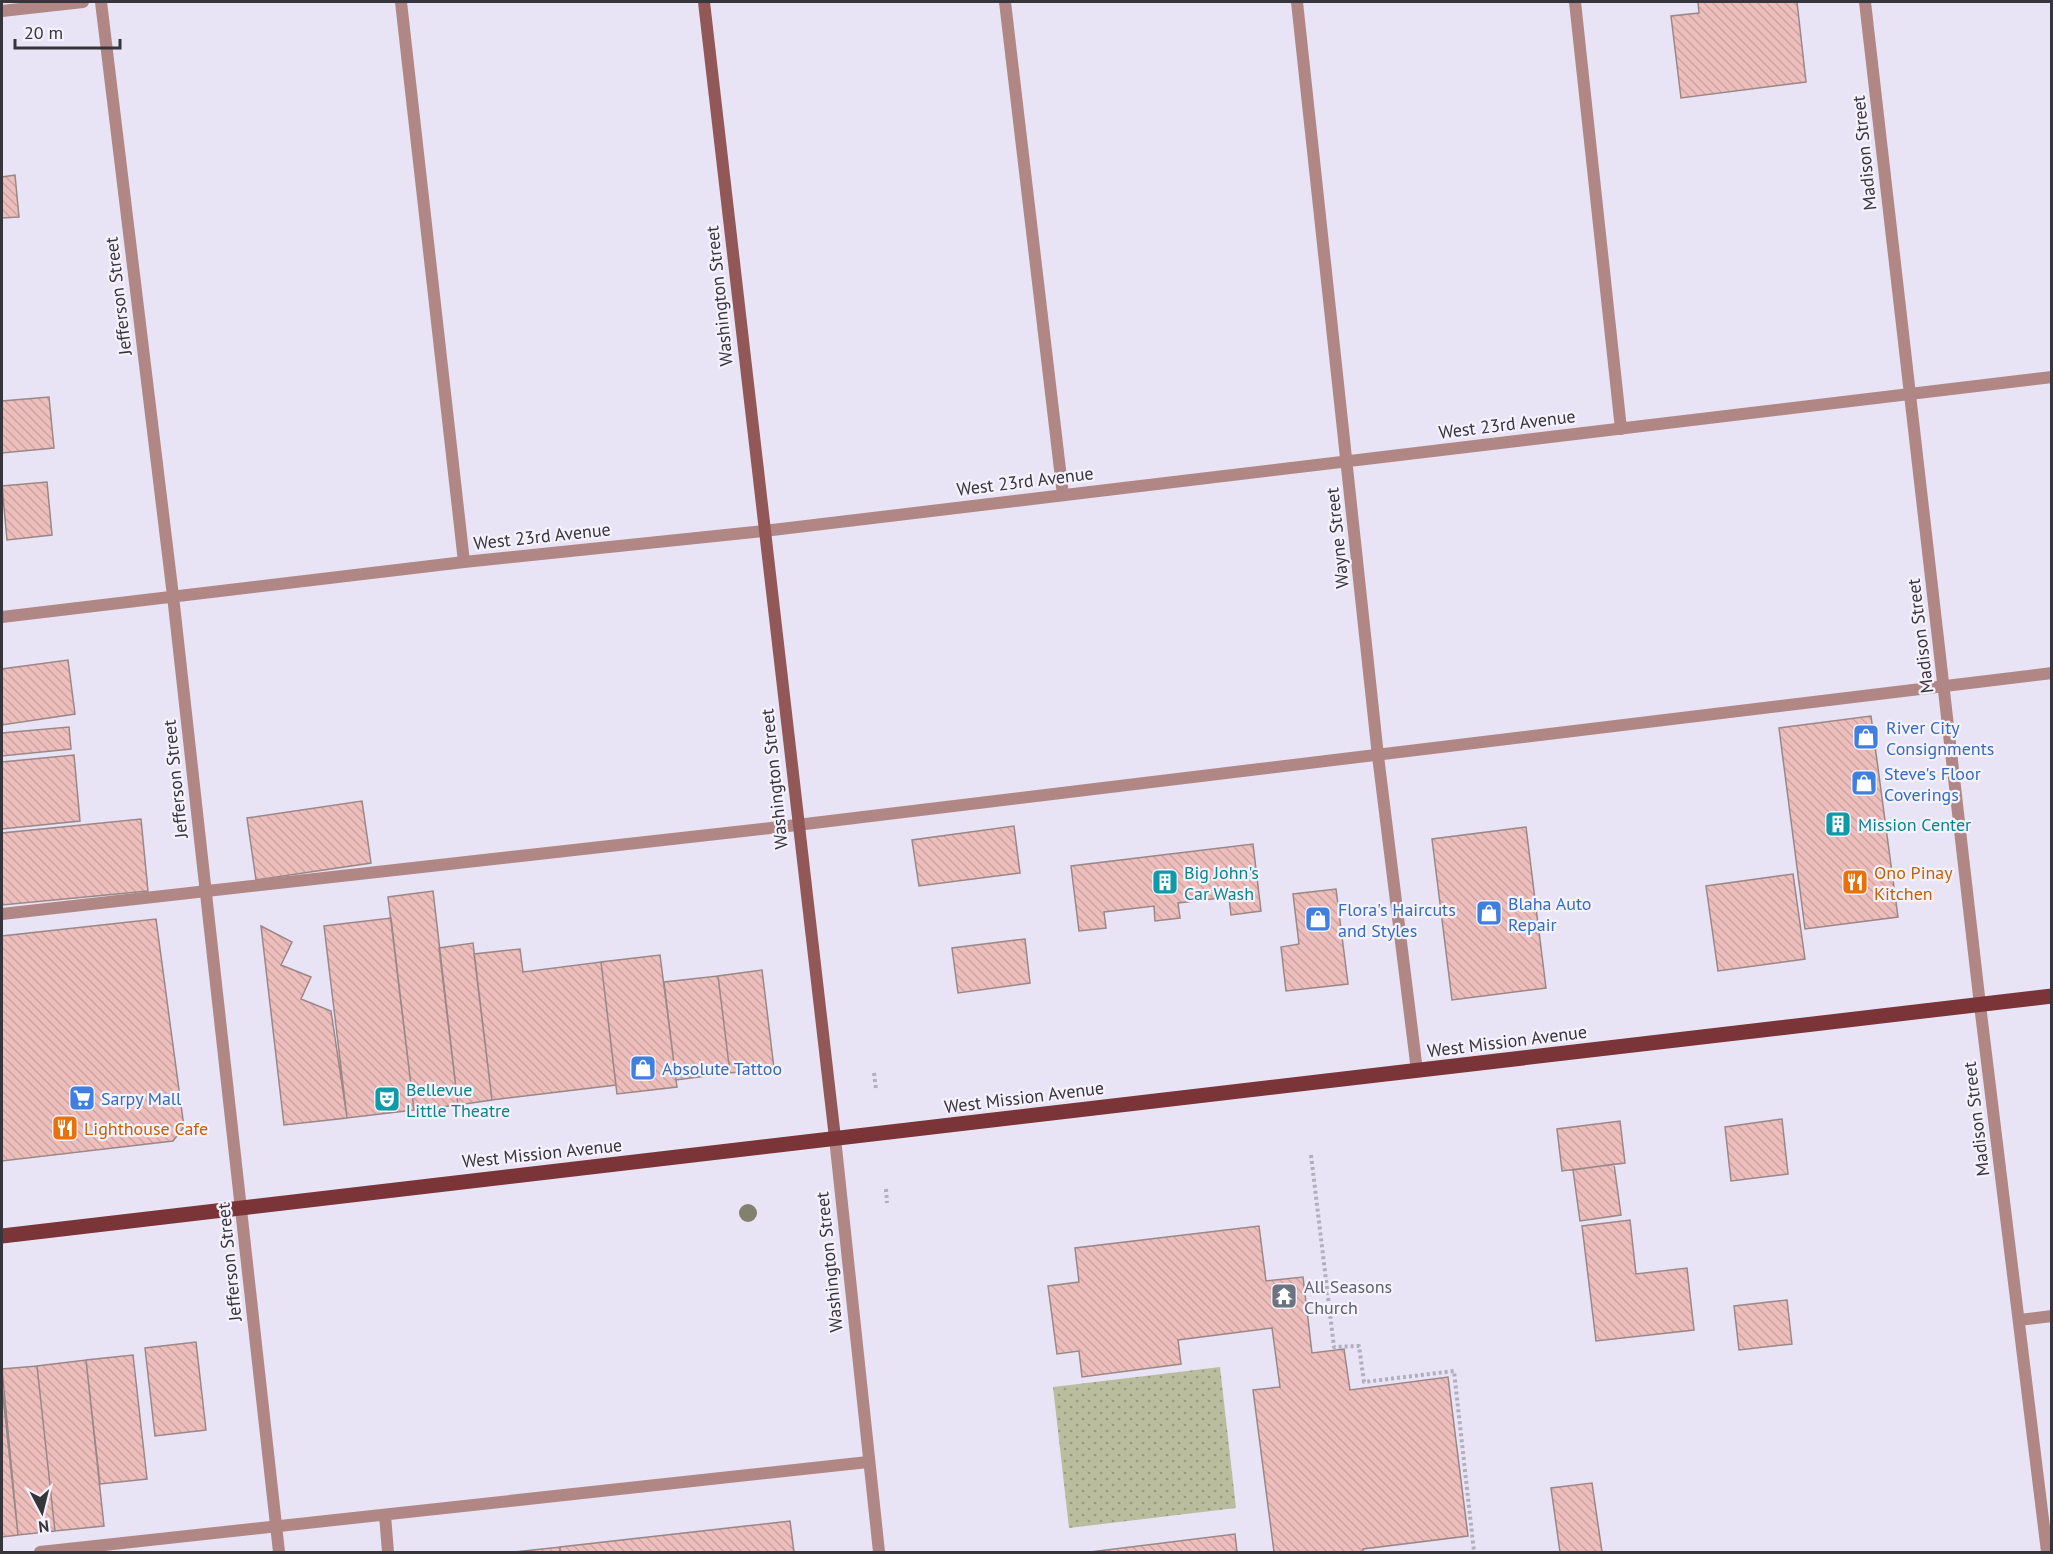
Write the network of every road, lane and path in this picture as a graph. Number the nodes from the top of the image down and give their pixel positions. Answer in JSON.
{"nodes":[{"id":1,"x":83,"y":2,"type":"edge"},
{"id":2,"x":101,"y":2,"type":"edge"},
{"id":3,"x":401,"y":2,"type":"edge"},
{"id":4,"x":704,"y":2,"type":"edge"},
{"id":5,"x":1005,"y":2,"type":"edge"},
{"id":6,"x":1297,"y":2,"type":"edge"},
{"id":7,"x":1575,"y":2,"type":"edge"},
{"id":8,"x":1865,"y":2,"type":"edge"},
{"id":9,"x":2,"y":11,"type":"edge"},
{"id":10,"x":2052,"y":377,"type":"edge"},
{"id":11,"x":1909,"y":393,"type":"junction"},
{"id":12,"x":1621,"y":429,"type":"junction"},
{"id":13,"x":1347,"y":462,"type":"junction"},
{"id":14,"x":1063,"y":495,"type":"junction"},
{"id":15,"x":764,"y":531,"type":"junction"},
{"id":16,"x":464,"y":562,"type":"junction"},
{"id":17,"x":173,"y":596,"type":"junction"},
{"id":18,"x":2,"y":616,"type":"edge"},
{"id":19,"x":2052,"y":673,"type":"edge"},
{"id":20,"x":1945,"y":687,"type":"junction"},
{"id":21,"x":1378,"y":756,"type":"junction"},
{"id":22,"x":797,"y":825,"type":"junction"},
{"id":23,"x":206,"y":892,"type":"junction"},
{"id":24,"x":2,"y":914,"type":"edge"},
{"id":25,"x":2052,"y":996,"type":"edge"},
{"id":26,"x":1980,"y":1005,"type":"junction"},
{"id":27,"x":1417,"y":1071,"type":"junction"},
{"id":28,"x":874,"y":1073,"type":"dead end"},
{"id":29,"x":876,"y":1089,"type":"dead end"},
{"id":30,"x":834,"y":1138,"type":"junction"},
{"id":31,"x":1311,"y":1155,"type":"dead end"},
{"id":32,"x":886,"y":1189,"type":"dead end"},
{"id":33,"x":887,"y":1203,"type":"dead end"},
{"id":34,"x":241,"y":1207,"type":"junction"},
{"id":35,"x":2,"y":1236,"type":"edge"},
{"id":36,"x":2052,"y":1316,"type":"edge"},
{"id":37,"x":2019,"y":1320,"type":"junction"},
{"id":38,"x":868,"y":1462,"type":"junction"},
{"id":39,"x":386,"y":1515,"type":"junction"},
{"id":40,"x":276,"y":1526,"type":"junction"},
{"id":41,"x":40,"y":1552,"type":"edge"},
{"id":42,"x":279,"y":1552,"type":"edge"},
{"id":43,"x":388,"y":1552,"type":"edge"},
{"id":44,"x":879,"y":1552,"type":"edge"},
{"id":45,"x":1474,"y":1552,"type":"edge"},
{"id":46,"x":2047,"y":1552,"type":"edge"}],
"edges":[{"from":1,"to":9,"type":"street"},
{"from":2,"to":17,"type":"street","name":"Jefferson Street"},
{"from":3,"to":16,"type":"street"},
{"from":4,"to":15,"type":"street","name":"Washington Street"},
{"from":5,"to":14,"type":"street"},
{"from":6,"to":13,"type":"street","name":"Wayne Street"},
{"from":7,"to":12,"type":"street"},
{"from":8,"to":11,"type":"street","name":"Madison Street"},
{"from":10,"to":11,"type":"street","name":"West 23rd Avenue"},
{"from":11,"to":12,"type":"street","name":"West 23rd Avenue"},
{"from":11,"to":20,"type":"street","name":"Madison Street"},
{"from":12,"to":13,"type":"street","name":"West 23rd Avenue"},
{"from":13,"to":14,"type":"street","name":"West 23rd Avenue"},
{"from":13,"to":21,"type":"street","name":"Wayne Street"},
{"from":14,"to":15,"type":"street","name":"West 23rd Avenue"},
{"from":15,"to":16,"type":"street","name":"West 23rd Avenue"},
{"from":15,"to":22,"type":"street","name":"Washington Street"},
{"from":16,"to":17,"type":"street","name":"West 23rd Avenue"},
{"from":17,"to":18,"type":"street","name":"West 23rd Avenue"},
{"from":17,"to":23,"type":"street","name":"Jefferson Street"},
{"from":19,"to":20,"type":"street"},
{"from":20,"to":21,"type":"street"},
{"from":20,"to":26,"type":"street","name":"Madison Street"},
{"from":21,"to":22,"type":"street"},
{"from":21,"to":27,"type":"street","name":"Wayne Street"},
{"from":22,"to":23,"type":"street"},
{"from":22,"to":30,"type":"street","name":"Washington Street"},
{"from":23,"to":24,"type":"street"},
{"from":23,"to":34,"type":"street","name":"Jefferson Street"},
{"from":25,"to":26,"type":"main road","name":"West Mission Avenue"},
{"from":26,"to":27,"type":"main road","name":"West Mission Avenue"},
{"from":26,"to":37,"type":"street","name":"Madison Street"},
{"from":27,"to":30,"type":"main road","name":"West Mission Avenue"},
{"from":28,"to":29,"type":"path"},
{"from":30,"to":34,"type":"main road","name":"West Mission Avenue"},
{"from":30,"to":38,"type":"street","name":"Washington Street"},
{"from":31,"to":45,"type":"path"},
{"from":32,"to":33,"type":"path"},
{"from":34,"to":35,"type":"main road","name":"West Mission Avenue"},
{"from":34,"to":40,"type":"street","name":"Jefferson Street"},
{"from":36,"to":37,"type":"street"},
{"from":37,"to":46,"type":"street","name":"Madison Street"},
{"from":38,"to":39,"type":"street"},
{"from":38,"to":44,"type":"street","name":"Washington Street"},
{"from":39,"to":40,"type":"street"},
{"from":39,"to":43,"type":"street"},
{"from":40,"to":41,"type":"street"},
{"from":40,"to":42,"type":"street","name":"Jefferson Street"}]}
